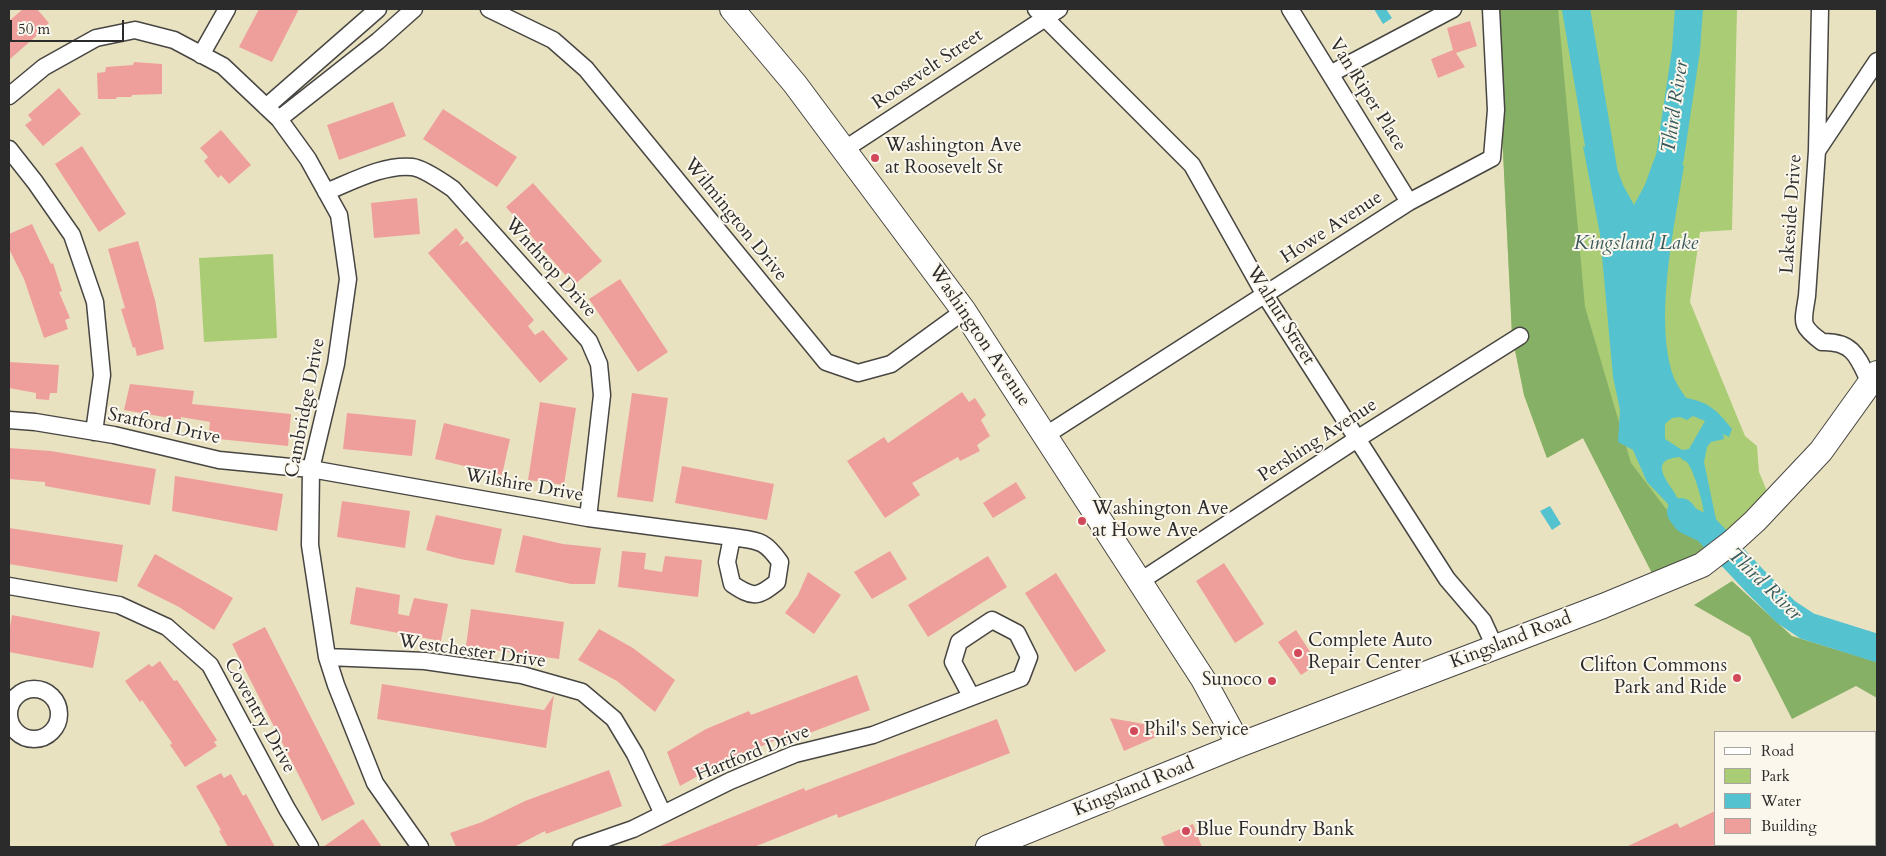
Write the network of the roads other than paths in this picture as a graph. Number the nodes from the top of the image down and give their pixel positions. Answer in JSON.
{"nodes":[{"id":1,"x":227,"y":9,"type":"edge"},
{"id":2,"x":378,"y":9,"type":"edge"},
{"id":3,"x":414,"y":9,"type":"edge"},
{"id":4,"x":489,"y":9,"type":"edge"},
{"id":5,"x":732,"y":9,"type":"edge"},
{"id":6,"x":1059,"y":9,"type":"edge"},
{"id":7,"x":1290,"y":9,"type":"edge"},
{"id":8,"x":1453,"y":9,"type":"edge"},
{"id":9,"x":1491,"y":9,"type":"edge"},
{"id":10,"x":1820,"y":9,"type":"edge"},
{"id":11,"x":1040,"y":13,"type":"edge"},
{"id":12,"x":202,"y":55,"type":"junction"},
{"id":13,"x":1877,"y":61,"type":"edge"},
{"id":14,"x":1330,"y":74,"type":"junction"},
{"id":15,"x":9,"y":96,"type":"edge"},
{"id":16,"x":266,"y":107,"type":"junction"},
{"id":17,"x":279,"y":119,"type":"junction"},
{"id":18,"x":9,"y":149,"type":"edge"},
{"id":19,"x":845,"y":149,"type":"junction"},
{"id":20,"x":1817,"y":151,"type":"junction"},
{"id":21,"x":326,"y":192,"type":"junction"},
{"id":22,"x":1410,"y":202,"type":"junction"},
{"id":23,"x":1265,"y":295,"type":"junction"},
{"id":24,"x":964,"y":311,"type":"junction"},
{"id":25,"x":1520,"y":336,"type":"dead end"},
{"id":26,"x":1874,"y":378,"type":"edge"},
{"id":27,"x":9,"y":420,"type":"edge"},
{"id":28,"x":94,"y":432,"type":"junction"},
{"id":29,"x":1046,"y":435,"type":"junction"},
{"id":30,"x":1357,"y":439,"type":"junction"},
{"id":31,"x":311,"y":469,"type":"junction"},
{"id":32,"x":588,"y":518,"type":"junction"},
{"id":33,"x":732,"y":537,"type":"dead end"},
{"id":34,"x":1139,"y":582,"type":"junction"},
{"id":35,"x":9,"y":586,"type":"edge"},
{"id":36,"x":1495,"y":647,"type":"junction"},
{"id":37,"x":327,"y":657,"type":"junction"},
{"id":38,"x":971,"y":696,"type":"junction"},
{"id":39,"x":1240,"y":745,"type":"junction"},
{"id":40,"x":663,"y":814,"type":"junction"},
{"id":41,"x":310,"y":847,"type":"edge"},
{"id":42,"x":420,"y":847,"type":"edge"},
{"id":43,"x":581,"y":847,"type":"edge"},
{"id":44,"x":988,"y":847,"type":"edge"}],
"edges":[{"from":1,"to":12,"type":"street"},
{"from":2,"to":16,"type":"street"},
{"from":3,"to":17,"type":"street"},
{"from":4,"to":24,"type":"street","name":"Wilmington Drive"},
{"from":5,"to":19,"type":"main road","name":"Washington Avenue"},
{"from":6,"to":11,"type":"street","name":"Roosevelt Street"},
{"from":7,"to":14,"type":"street","name":"Van Riper Place"},
{"from":8,"to":14,"type":"street"},
{"from":9,"to":22,"type":"street","name":"Howe Avenue"},
{"from":10,"to":20,"type":"street","name":"Lakeside Drive"},
{"from":11,"to":19,"type":"street","name":"Roosevelt Street"},
{"from":11,"to":23,"type":"street","name":"Walnut Street"},
{"from":12,"to":15,"type":"street","name":"Cambridge Drive"},
{"from":12,"to":16,"type":"street","name":"Cambridge Drive"},
{"from":13,"to":20,"type":"street"},
{"from":14,"to":22,"type":"street","name":"Van Riper Place"},
{"from":16,"to":17,"type":"street","name":"Cambridge Drive"},
{"from":17,"to":21,"type":"street","name":"Cambridge Drive"},
{"from":18,"to":28,"type":"street"},
{"from":19,"to":24,"type":"main road","name":"Washington Avenue"},
{"from":20,"to":26,"type":"street","name":"Lakeside Drive"},
{"from":21,"to":31,"type":"street","name":"Cambridge Drive"},
{"from":21,"to":32,"type":"street","name":"Wnthrop Drive"},
{"from":22,"to":23,"type":"street","name":"Howe Avenue"},
{"from":23,"to":29,"type":"street","name":"Howe Avenue"},
{"from":23,"to":30,"type":"street","name":"Walnut Street"},
{"from":24,"to":29,"type":"main road","name":"Washington Avenue"},
{"from":25,"to":30,"type":"street","name":"Pershing Avenue"},
{"from":26,"to":36,"type":"main road","name":"Kingsland Road"},
{"from":27,"to":28,"type":"street","name":"Sratford Drive"},
{"from":28,"to":31,"type":"street","name":"Sratford Drive"},
{"from":29,"to":34,"type":"main road","name":"Washington Avenue"},
{"from":30,"to":34,"type":"street","name":"Pershing Avenue"},
{"from":30,"to":36,"type":"street","name":"Walnut Street"},
{"from":31,"to":32,"type":"street","name":"Wilshire Drive"},
{"from":31,"to":37,"type":"street","name":"Cambridge Drive"},
{"from":32,"to":33,"type":"street","name":"Wilshire Drive"},
{"from":34,"to":39,"type":"main road","name":"Washington Avenue"},
{"from":35,"to":41,"type":"street","name":"Coventry Drive"},
{"from":36,"to":39,"type":"main road","name":"Kingsland Road"},
{"from":37,"to":40,"type":"street","name":"Westchester Drive"},
{"from":37,"to":42,"type":"street","name":"Cambridge Drive"},
{"from":38,"to":38,"type":"street"},
{"from":38,"to":40,"type":"street","name":"Hartford Drive"},
{"from":39,"to":44,"type":"main road","name":"Kingsland Road"},
{"from":40,"to":43,"type":"street","name":"Hartford Drive"}]}
